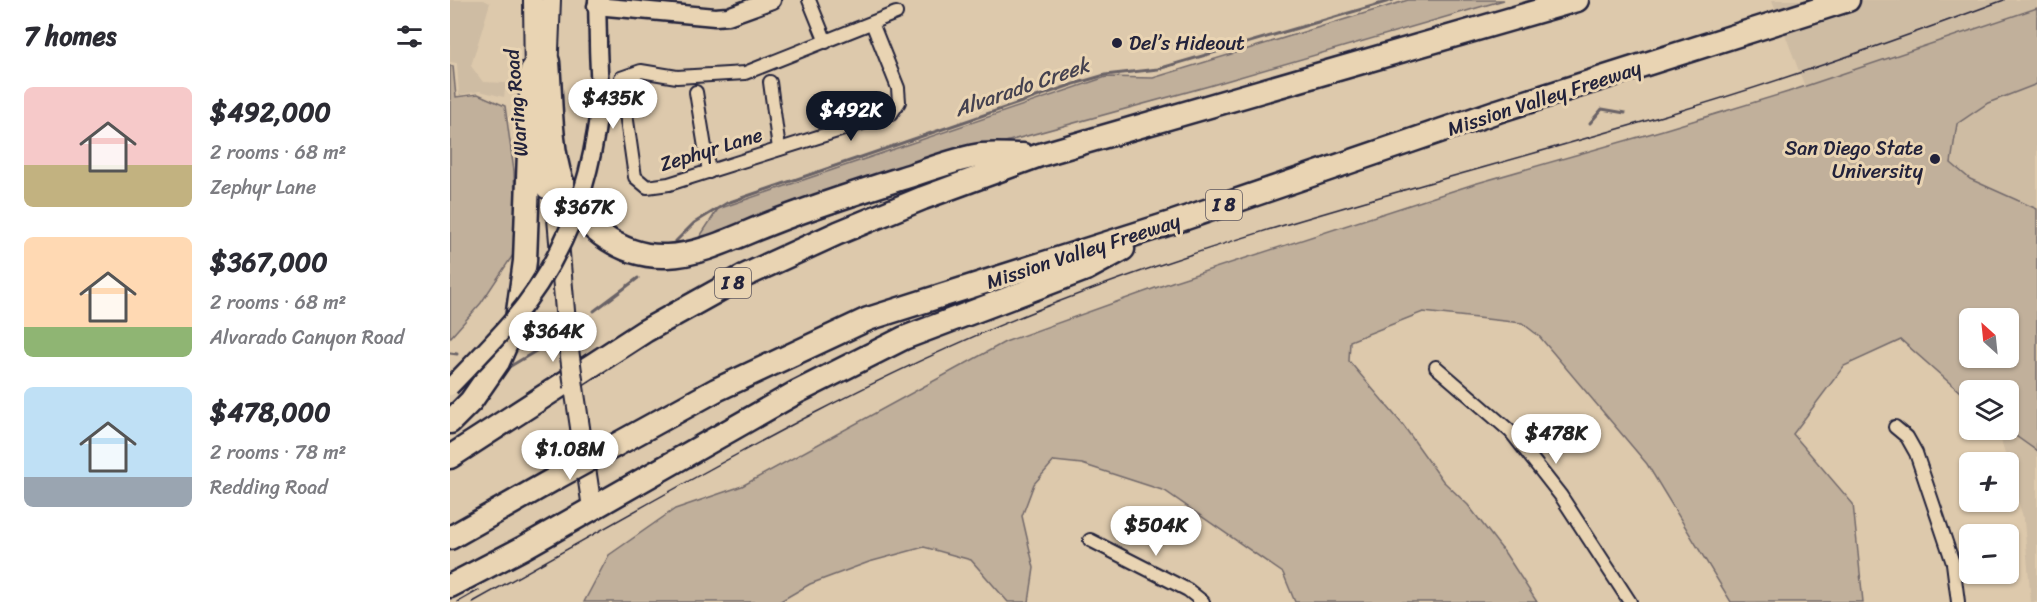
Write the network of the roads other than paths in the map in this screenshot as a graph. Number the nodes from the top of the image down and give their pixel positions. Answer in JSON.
{"nodes":[{"id":1,"x":533,"y":0,"type":"edge"},
{"id":2,"x":551,"y":0,"type":"edge"},
{"id":3,"x":772,"y":0,"type":"edge"},
{"id":4,"x":809,"y":0,"type":"edge"},
{"id":5,"x":1577,"y":0,"type":"edge"},
{"id":6,"x":1848,"y":0,"type":"edge"},
{"id":7,"x":597,"y":3,"type":"edge"},
{"id":8,"x":896,"y":13,"type":"dead end"},
{"id":9,"x":872,"y":23,"type":"junction"},
{"id":10,"x":826,"y":42,"type":"junction"},
{"id":11,"x":540,"y":66,"type":"junction"},
{"id":12,"x":770,"y":82,"type":"dead end"},
{"id":13,"x":696,"y":92,"type":"dead end"},
{"id":14,"x":779,"y":149,"type":"junction"},
{"id":15,"x":1040,"y":155,"type":"junction"},
{"id":16,"x":709,"y":172,"type":"junction"},
{"id":17,"x":1174,"y":222,"type":"junction"},
{"id":18,"x":1436,"y":367,"type":"dead end"},
{"id":19,"x":450,"y":387,"type":"edge"},
{"id":20,"x":450,"y":422,"type":"edge"},
{"id":21,"x":1895,"y":427,"type":"dead end"},
{"id":22,"x":450,"y":457,"type":"edge"},
{"id":23,"x":592,"y":508,"type":"junction"},
{"id":24,"x":450,"y":538,"type":"edge"},
{"id":25,"x":1090,"y":540,"type":"dead end"},
{"id":26,"x":450,"y":586,"type":"edge"},
{"id":27,"x":1203,"y":602,"type":"edge"},
{"id":28,"x":1630,"y":602,"type":"edge"},
{"id":29,"x":1958,"y":602,"type":"edge"}],
"edges":[{"from":1,"to":11,"type":"main road","name":"Waring Road"},
{"from":2,"to":11,"type":"main road","name":"Waring Road"},
{"from":3,"to":7,"type":"street"},
{"from":4,"to":10,"type":"street"},
{"from":5,"to":15,"type":"highway","number":"I 8"},
{"from":6,"to":17,"type":"highway","name":"Mission Valley Freeway","number":"I 8"},
{"from":7,"to":19,"type":"street","bridge":true},
{"from":8,"to":9,"type":"street"},
{"from":9,"to":10,"type":"street"},
{"from":9,"to":14,"type":"street","name":"Zephyr Lane"},
{"from":10,"to":16,"type":"street","name":"Zephyr Lane"},
{"from":11,"to":15,"type":"highway"},
{"from":11,"to":20,"type":"highway"},
{"from":11,"to":23,"type":"main road","name":"Waring Road","bridge":true},
{"from":12,"to":14,"type":"street"},
{"from":13,"to":16,"type":"street"},
{"from":14,"to":16,"type":"street","name":"Zephyr Lane"},
{"from":15,"to":22,"type":"highway","number":"I 8"},
{"from":17,"to":23,"type":"highway"},
{"from":17,"to":24,"type":"highway","name":"Mission Valley Freeway","number":"I 8","bridge":true},
{"from":18,"to":28,"type":"street"},
{"from":21,"to":29,"type":"street"},
{"from":23,"to":26,"type":"highway"},
{"from":25,"to":27,"type":"street"}]}
